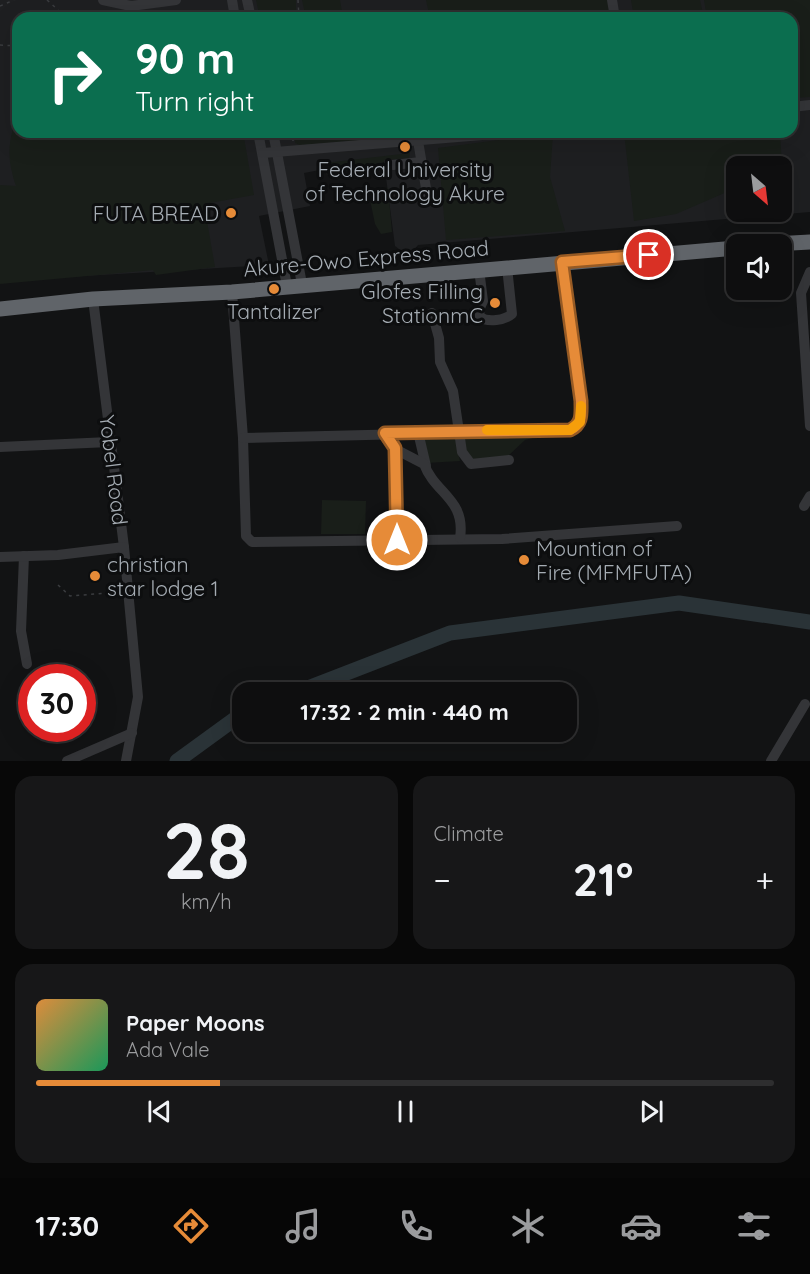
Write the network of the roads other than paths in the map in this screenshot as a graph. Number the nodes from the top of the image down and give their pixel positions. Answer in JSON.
{"nodes":[{"id":1,"x":103,"y":0,"type":"edge"},
{"id":2,"x":176,"y":0,"type":"edge"},
{"id":3,"x":259,"y":138,"type":"edge"},
{"id":4,"x":274,"y":138,"type":"edge"},
{"id":5,"x":452,"y":138,"type":"edge"},
{"id":6,"x":418,"y":141,"type":"junction"},
{"id":7,"x":263,"y":153,"type":"junction"},
{"id":8,"x":277,"y":153,"type":"junction"},
{"id":9,"x":421,"y":162,"type":"junction"},
{"id":10,"x":393,"y":165,"type":"dead end"},
{"id":11,"x":428,"y":200,"type":"dead end"},
{"id":12,"x":293,"y":241,"type":"junction"},
{"id":13,"x":810,"y":242,"type":"edge"},
{"id":14,"x":280,"y":243,"type":"junction"},
{"id":15,"x":792,"y":243,"type":"edge"},
{"id":16,"x":726,"y":249,"type":"edge"},
{"id":17,"x":562,"y":262,"type":"junction"},
{"id":18,"x":507,"y":267,"type":"junction"},
{"id":19,"x":478,"y":270,"type":"junction"},
{"id":20,"x":810,"y":272,"type":"edge"},
{"id":21,"x":295,"y":285,"type":"junction"},
{"id":22,"x":232,"y":292,"type":"junction"},
{"id":23,"x":93,"y":299,"type":"junction"},
{"id":24,"x":0,"y":309,"type":"edge"},
{"id":25,"x":432,"y":313,"type":"dead end"},
{"id":26,"x":810,"y":426,"type":"edge"},
{"id":27,"x":457,"y":431,"type":"junction"},
{"id":28,"x":418,"y":432,"type":"junction"},
{"id":29,"x":385,"y":433,"type":"junction"},
{"id":30,"x":243,"y":438,"type":"junction"},
{"id":31,"x":109,"y":442,"type":"junction"},
{"id":32,"x":0,"y":447,"type":"edge"},
{"id":33,"x":395,"y":448,"type":"junction"},
{"id":34,"x":509,"y":460,"type":"dead end"},
{"id":35,"x":426,"y":468,"type":"junction"},
{"id":36,"x":677,"y":526,"type":"dead end"},
{"id":37,"x":460,"y":538,"type":"junction"},
{"id":38,"x":397,"y":540,"type":"junction"},
{"id":39,"x":124,"y":547,"type":"junction"},
{"id":40,"x":24,"y":556,"type":"junction"},
{"id":41,"x":0,"y":557,"type":"edge"},
{"id":42,"x":27,"y":664,"type":"dead end"},
{"id":43,"x":805,"y":704,"type":"dead end"},
{"id":44,"x":132,"y":733,"type":"junction"},
{"id":45,"x":67,"y":761,"type":"edge"},
{"id":46,"x":126,"y":761,"type":"edge"},
{"id":47,"x":771,"y":761,"type":"edge"}],
"edges":[{"from":1,"to":2,"type":"street"},
{"from":3,"to":7,"type":"street"},
{"from":4,"to":8,"type":"street"},
{"from":5,"to":6,"type":"street"},
{"from":6,"to":8,"type":"street"},
{"from":6,"to":9,"type":"street"},
{"from":7,"to":8,"type":"street"},
{"from":7,"to":14,"type":"street"},
{"from":8,"to":12,"type":"street"},
{"from":9,"to":10,"type":"street"},
{"from":9,"to":11,"type":"street"},
{"from":12,"to":14,"type":"street"},
{"from":12,"to":21,"type":"street"},
{"from":13,"to":15,"type":"highway"},
{"from":14,"to":21,"type":"street"},
{"from":16,"to":17,"type":"highway","name":"Akure-Owo Express Road"},
{"from":17,"to":18,"type":"highway","name":"Akure-Owo Express Road"},
{"from":17,"to":27,"type":"street"},
{"from":18,"to":19,"type":"highway","name":"Akure-Owo Express Road"},
{"from":18,"to":19,"type":"street"},
{"from":19,"to":21,"type":"highway","name":"Akure-Owo Express Road"},
{"from":20,"to":26,"type":"street"},
{"from":21,"to":22,"type":"highway","name":"Akure-Owo Express Road"},
{"from":22,"to":23,"type":"highway","name":"Akure-Owo Express Road"},
{"from":22,"to":30,"type":"street"},
{"from":23,"to":24,"type":"highway","name":"Akure-Owo Express Road"},
{"from":23,"to":31,"type":"street","name":"Yobel Road"},
{"from":25,"to":27,"type":"street"},
{"from":27,"to":28,"type":"street"},
{"from":27,"to":34,"type":"street"},
{"from":28,"to":29,"type":"street"},
{"from":28,"to":35,"type":"street"},
{"from":29,"to":30,"type":"street"},
{"from":29,"to":33,"type":"street"},
{"from":30,"to":38,"type":"street"},
{"from":31,"to":32,"type":"street"},
{"from":31,"to":39,"type":"street","name":"Yobel Road"},
{"from":33,"to":35,"type":"street"},
{"from":33,"to":38,"type":"street"},
{"from":35,"to":37,"type":"street"},
{"from":36,"to":37,"type":"street"},
{"from":37,"to":38,"type":"street"},
{"from":39,"to":40,"type":"street"},
{"from":39,"to":44,"type":"street","name":"Yobel Road"},
{"from":40,"to":41,"type":"street"},
{"from":40,"to":42,"type":"street"},
{"from":43,"to":47,"type":"street"},
{"from":44,"to":45,"type":"street"},
{"from":44,"to":46,"type":"street","name":"Yobel Road"}]}
